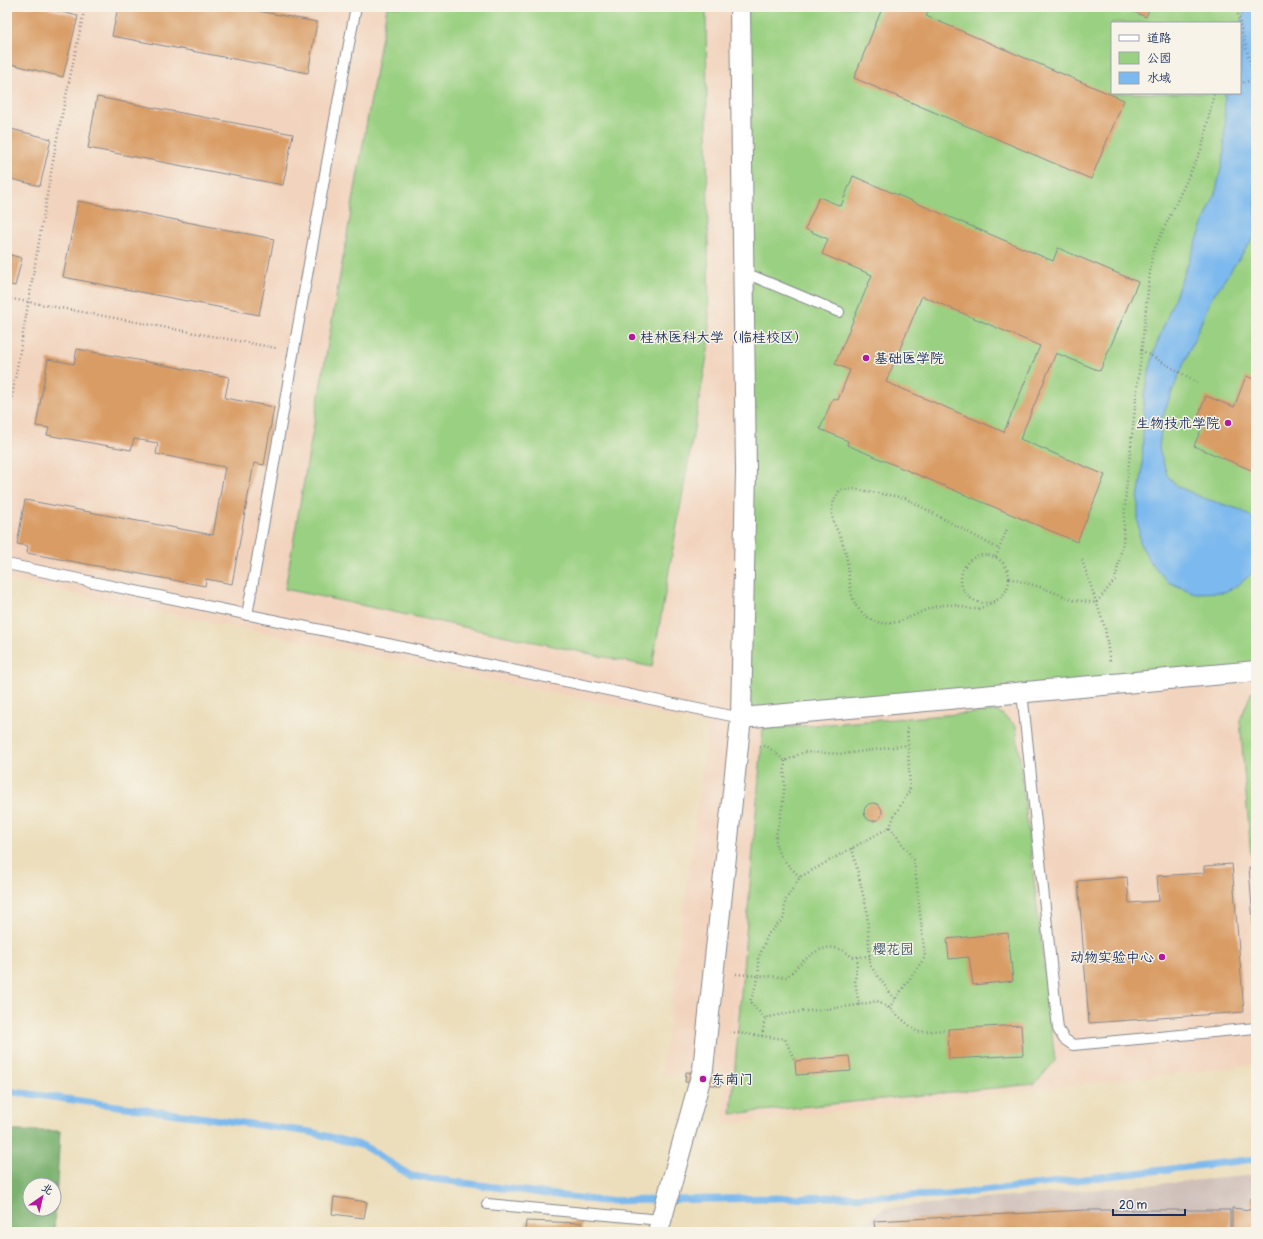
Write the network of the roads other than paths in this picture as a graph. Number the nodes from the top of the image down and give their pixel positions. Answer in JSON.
{"nodes":[{"id":1,"x":356,"y":7,"type":"edge"},
{"id":2,"x":740,"y":7,"type":"edge"},
{"id":3,"x":743,"y":272,"type":"junction"},
{"id":4,"x":839,"y":312,"type":"dead end"},
{"id":5,"x":7,"y":564,"type":"edge"},
{"id":6,"x":247,"y":615,"type":"junction"},
{"id":7,"x":1256,"y":671,"type":"edge"},
{"id":8,"x":1022,"y":692,"type":"junction"},
{"id":9,"x":741,"y":718,"type":"junction"},
{"id":10,"x":1256,"y":1028,"type":"edge"},
{"id":11,"x":487,"y":1204,"type":"dead end"},
{"id":12,"x":661,"y":1220,"type":"edge"}],
"edges":[{"from":1,"to":6,"type":"lane"},
{"from":2,"to":3,"type":"street"},
{"from":3,"to":4,"type":"lane"},
{"from":3,"to":9,"type":"street"},
{"from":5,"to":6,"type":"lane"},
{"from":6,"to":9,"type":"lane"},
{"from":7,"to":8,"type":"street"},
{"from":8,"to":9,"type":"street"},
{"from":8,"to":10,"type":"lane"},
{"from":9,"to":12,"type":"street"},
{"from":11,"to":12,"type":"lane"}]}
